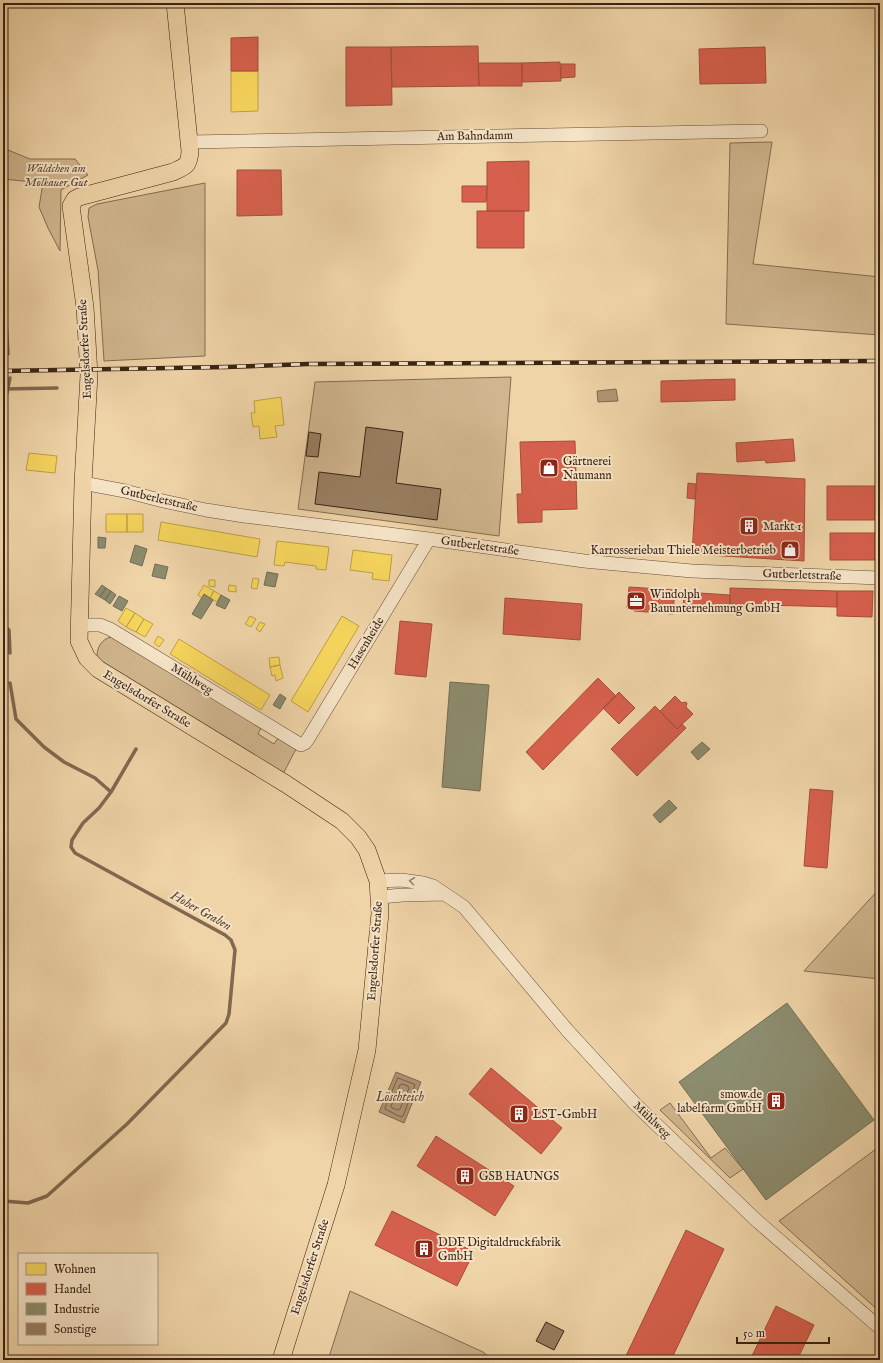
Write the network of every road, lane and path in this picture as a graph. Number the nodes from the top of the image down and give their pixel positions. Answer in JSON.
{"nodes":[{"id":1,"x":175,"y":3,"type":"edge"},
{"id":2,"x":761,"y":131,"type":"dead end"},
{"id":3,"x":189,"y":142,"type":"junction"},
{"id":4,"x":83,"y":483,"type":"junction"},
{"id":5,"x":429,"y":539,"type":"junction"},
{"id":6,"x":880,"y":578,"type":"edge"},
{"id":7,"x":79,"y":625,"type":"junction"},
{"id":8,"x":301,"y":745,"type":"joint"},
{"id":9,"x":379,"y":889,"type":"junction"},
{"id":10,"x":880,"y":1328,"type":"edge"},
{"id":11,"x":281,"y":1360,"type":"edge"}],
"edges":[{"from":1,"to":3,"type":"main road","name":"Engelsdorfer Straße"},
{"from":2,"to":3,"type":"street","name":"Am Bahndamm"},
{"from":3,"to":4,"type":"main road","name":"Engelsdorfer Straße"},
{"from":4,"to":5,"type":"street","name":"Gutberletstraße"},
{"from":4,"to":7,"type":"main road","name":"Engelsdorfer Straße"},
{"from":5,"to":6,"type":"street","name":"Gutberletstraße"},
{"from":5,"to":8,"type":"street","name":"Hasenheide"},
{"from":7,"to":8,"type":"street","name":"Mühlweg"},
{"from":7,"to":9,"type":"main road","name":"Engelsdorfer Straße"},
{"from":9,"to":10,"type":"street","name":"Mühlweg"},
{"from":9,"to":11,"type":"main road","name":"Engelsdorfer Straße"}]}
